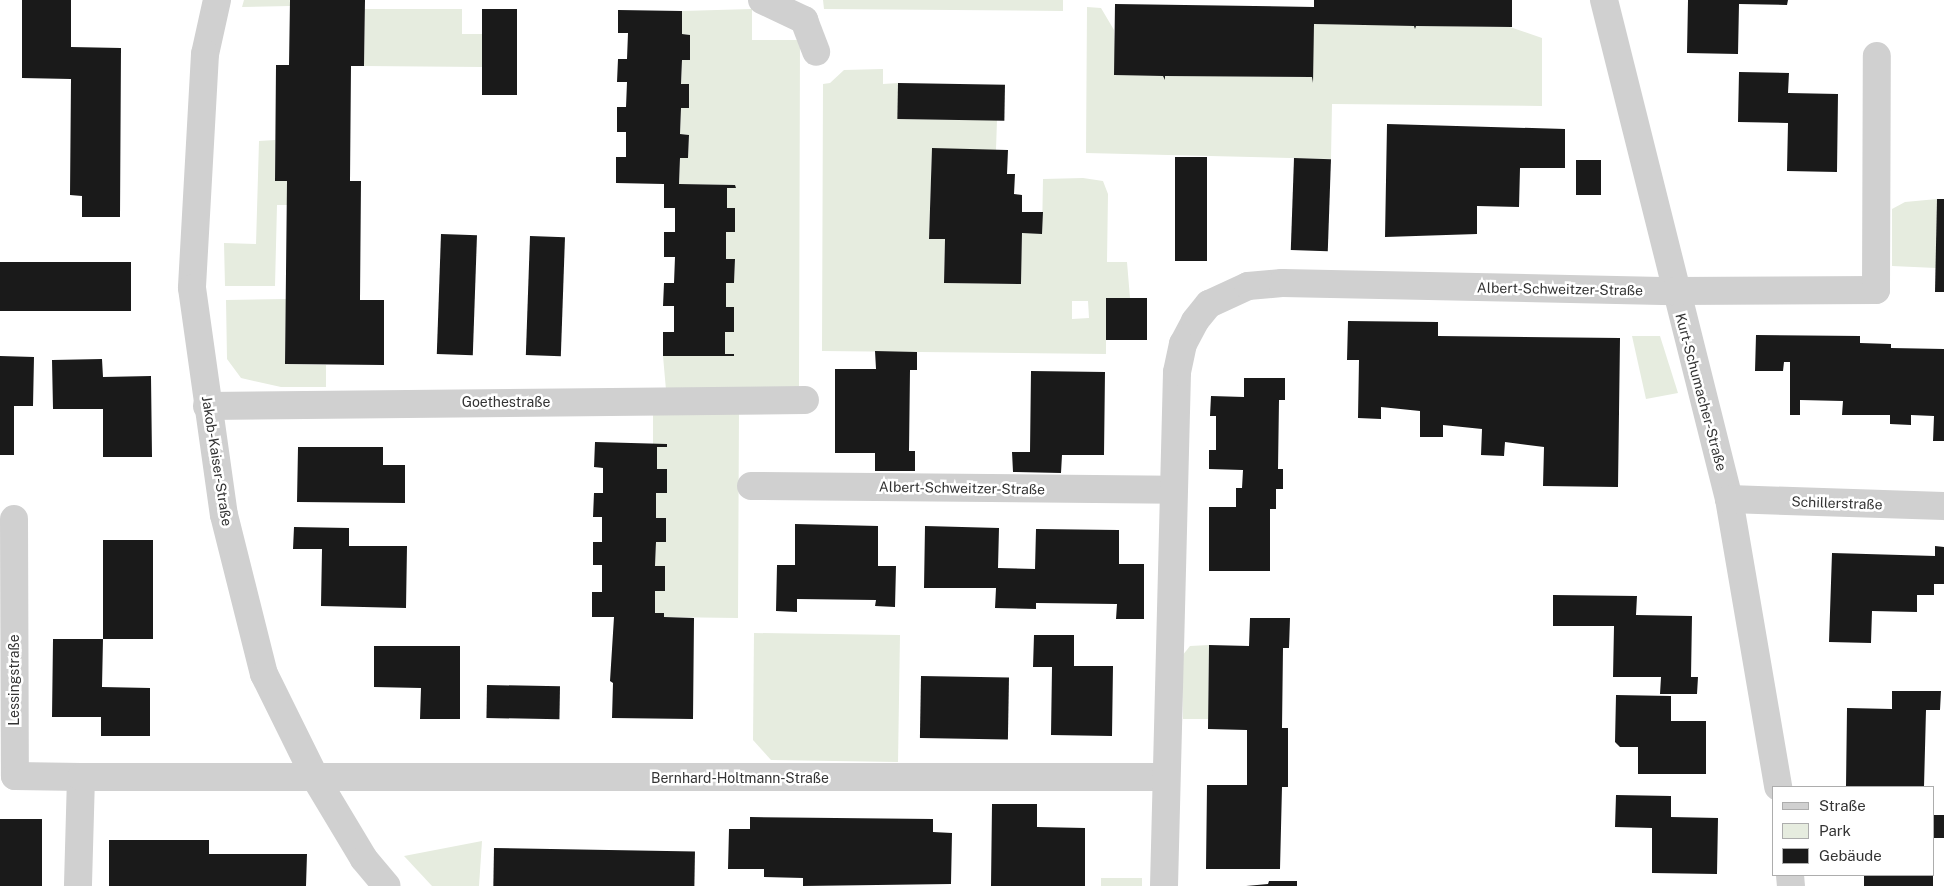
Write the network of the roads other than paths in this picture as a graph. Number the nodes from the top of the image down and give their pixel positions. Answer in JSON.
{"nodes":[{"id":1,"x":217,"y":0,"type":"edge"},
{"id":2,"x":762,"y":0,"type":"edge"},
{"id":3,"x":1604,"y":0,"type":"edge"},
{"id":4,"x":816,"y":52,"type":"dead end"},
{"id":5,"x":1877,"y":56,"type":"dead end"},
{"id":6,"x":1674,"y":291,"type":"junction"},
{"id":7,"x":805,"y":400,"type":"dead end"},
{"id":8,"x":207,"y":406,"type":"junction"},
{"id":9,"x":751,"y":486,"type":"dead end"},
{"id":10,"x":1173,"y":490,"type":"junction"},
{"id":11,"x":1729,"y":499,"type":"junction"},
{"id":12,"x":1944,"y":506,"type":"edge"},
{"id":13,"x":14,"y":519,"type":"dead end"},
{"id":14,"x":81,"y":777,"type":"junction"},
{"id":15,"x":1165,"y":777,"type":"junction"},
{"id":16,"x":316,"y":778,"type":"junction"},
{"id":17,"x":1778,"y":786,"type":"edge"},
{"id":18,"x":78,"y":886,"type":"edge"},
{"id":19,"x":387,"y":886,"type":"edge"},
{"id":20,"x":1164,"y":886,"type":"edge"}],
"edges":[{"from":1,"to":8,"type":"street","name":"Jakob-Kaiser-Straße"},
{"from":2,"to":4,"type":"street"},
{"from":3,"to":6,"type":"street","name":"Kurt-Schumacher-Straße"},
{"from":5,"to":6,"type":"street","name":"Albert-Schweitzer-Straße"},
{"from":6,"to":10,"type":"street","name":"Albert-Schweitzer-Straße"},
{"from":6,"to":11,"type":"street","name":"Kurt-Schumacher-Straße"},
{"from":7,"to":8,"type":"street","name":"Goethestraße"},
{"from":8,"to":16,"type":"street","name":"Jakob-Kaiser-Straße"},
{"from":9,"to":10,"type":"street","name":"Albert-Schweitzer-Straße"},
{"from":10,"to":15,"type":"street","name":"Albert-Schweitzer-Straße"},
{"from":11,"to":12,"type":"street","name":"Schillerstraße"},
{"from":11,"to":17,"type":"street","name":"Kurt-Schumacher-Straße"},
{"from":13,"to":14,"type":"street","name":"Lessingstraße"},
{"from":14,"to":16,"type":"street","name":"Lessingstraße"},
{"from":14,"to":18,"type":"street"},
{"from":15,"to":16,"type":"street","name":"Bernhard-Holtmann-Straße"},
{"from":15,"to":20,"type":"street","name":"Albert-Schweitzer-Straße"},
{"from":16,"to":19,"type":"street","name":"Jakob-Kaiser-Straße"}]}
